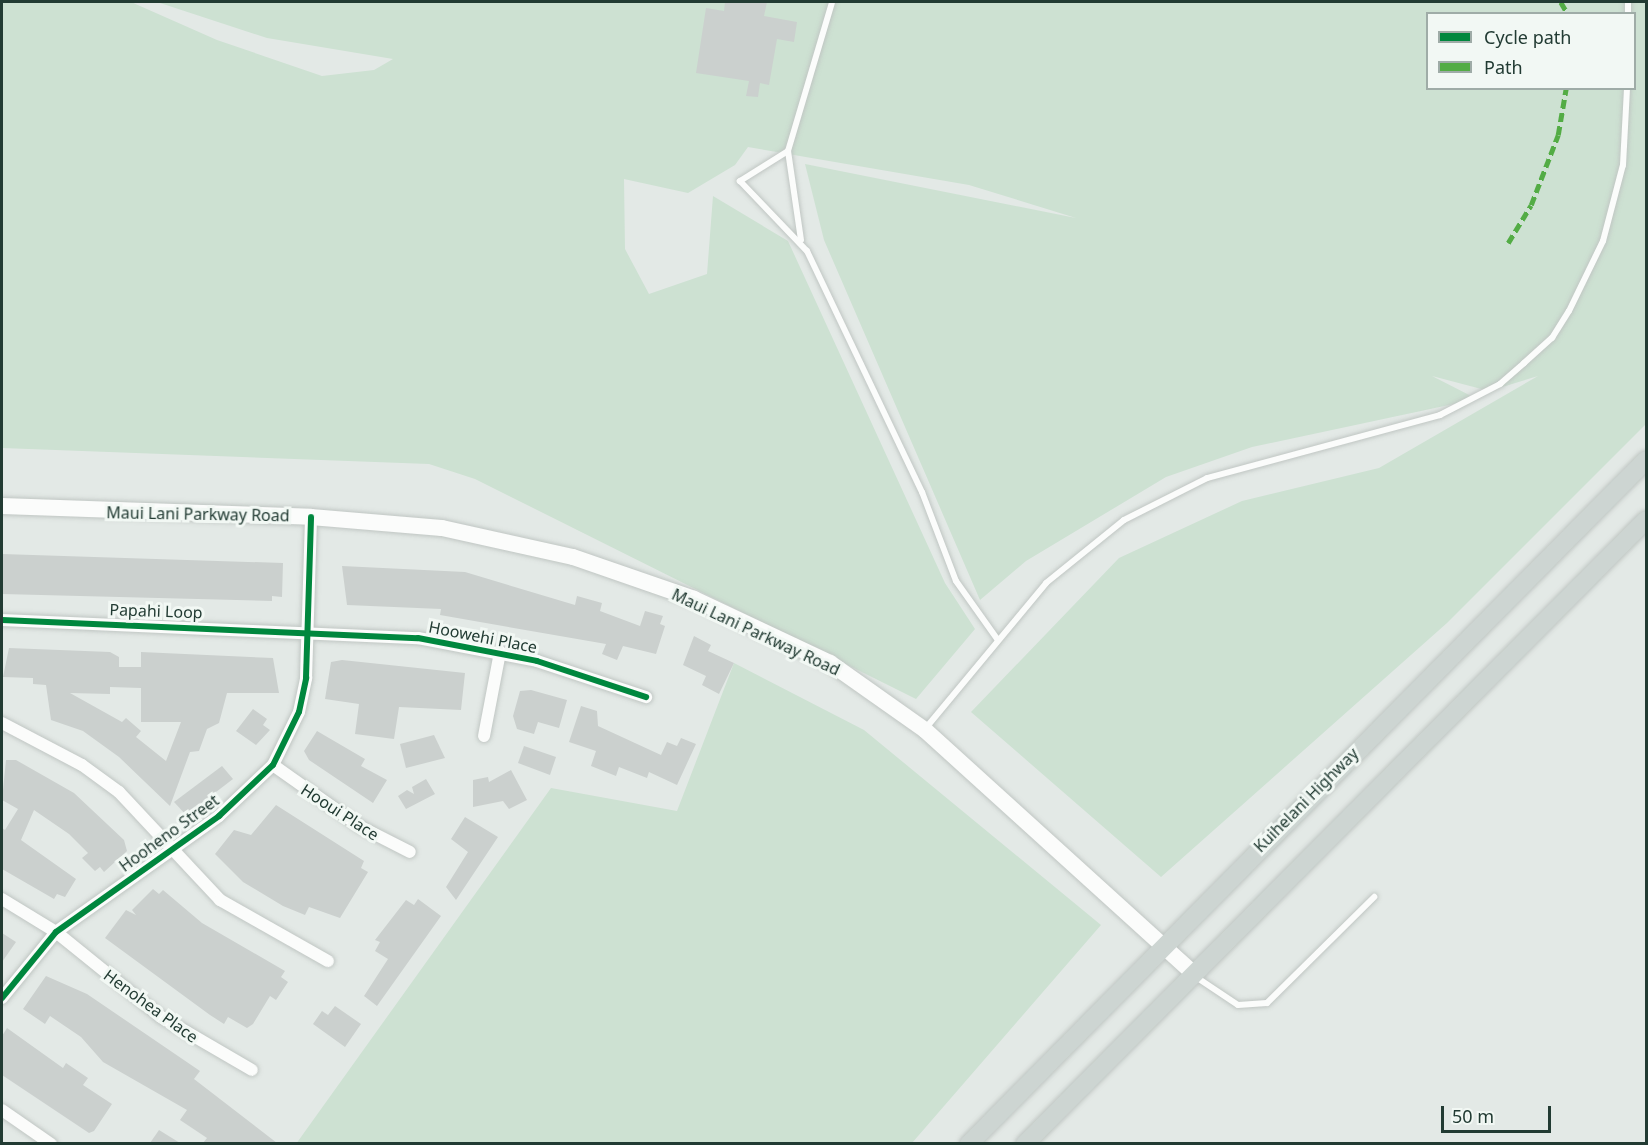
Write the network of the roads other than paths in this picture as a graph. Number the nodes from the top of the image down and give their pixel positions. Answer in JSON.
{"nodes":[{"id":1,"x":832,"y":2,"type":"edge"},
{"id":2,"x":1627,"y":90,"type":"edge"},
{"id":3,"x":788,"y":151,"type":"junction"},
{"id":4,"x":801,"y":241,"type":"junction"},
{"id":5,"x":1647,"y":460,"type":"edge"},
{"id":6,"x":2,"y":506,"type":"edge"},
{"id":7,"x":311,"y":517,"type":"junction"},
{"id":8,"x":1647,"y":520,"type":"edge"},
{"id":9,"x":2,"y":620,"type":"edge"},
{"id":10,"x":310,"y":630,"type":"junction"},
{"id":11,"x":998,"y":640,"type":"junction"},
{"id":12,"x":500,"y":652,"type":"junction"},
{"id":13,"x":646,"y":697,"type":"dead end"},
{"id":14,"x":2,"y":723,"type":"edge"},
{"id":15,"x":925,"y":730,"type":"junction"},
{"id":16,"x":484,"y":736,"type":"dead end"},
{"id":17,"x":273,"y":765,"type":"junction"},
{"id":18,"x":169,"y":851,"type":"junction"},
{"id":19,"x":410,"y":852,"type":"dead end"},
{"id":20,"x":1374,"y":897,"type":"dead end"},
{"id":21,"x":2,"y":899,"type":"edge"},
{"id":22,"x":56,"y":932,"type":"junction"},
{"id":23,"x":1163,"y":942,"type":"junction"},
{"id":24,"x":328,"y":961,"type":"dead end"},
{"id":25,"x":1192,"y":972,"type":"junction"},
{"id":26,"x":2,"y":998,"type":"edge"},
{"id":27,"x":252,"y":1070,"type":"dead end"},
{"id":28,"x":2,"y":1110,"type":"edge"},
{"id":29,"x":51,"y":1143,"type":"edge"},
{"id":30,"x":969,"y":1143,"type":"edge"},
{"id":31,"x":1025,"y":1143,"type":"edge"}],
"edges":[{"from":1,"to":3,"type":"lane"},
{"from":2,"to":11,"type":"lane"},
{"from":3,"to":4,"type":"lane"},
{"from":3,"to":4,"type":"lane"},
{"from":4,"to":11,"type":"lane"},
{"from":5,"to":23,"type":"main road","name":"Kuihelani Highway"},
{"from":6,"to":7,"type":"main road","name":"Maui Lani Parkway Road"},
{"from":7,"to":10,"type":"street","name":"Hooheno Street"},
{"from":7,"to":15,"type":"main road","name":"Maui Lani Parkway Road"},
{"from":8,"to":25,"type":"main road"},
{"from":9,"to":10,"type":"street","name":"Papahi Loop"},
{"from":10,"to":12,"type":"street","name":"Hoowehi Place"},
{"from":10,"to":17,"type":"street","name":"Hooheno Street"},
{"from":11,"to":15,"type":"lane"},
{"from":12,"to":13,"type":"street","name":"Hoowehi Place"},
{"from":12,"to":16,"type":"street"},
{"from":14,"to":18,"type":"street"},
{"from":15,"to":23,"type":"main road","name":"Maui Lani Parkway Road"},
{"from":17,"to":18,"type":"street","name":"Hooheno Street"},
{"from":17,"to":19,"type":"street","name":"Hooui Place"},
{"from":18,"to":22,"type":"street","name":"Hooheno Street"},
{"from":18,"to":24,"type":"street"},
{"from":20,"to":25,"type":"lane"},
{"from":21,"to":22,"type":"street"},
{"from":22,"to":26,"type":"street","name":"Hooheno Street"},
{"from":22,"to":27,"type":"street","name":"Henohea Place"},
{"from":23,"to":25,"type":"main road","name":"Maui Lani Parkway Road"},
{"from":23,"to":30,"type":"main road","name":"Kuihelani Highway"},
{"from":25,"to":31,"type":"main road"},
{"from":28,"to":29,"type":"street"}]}
